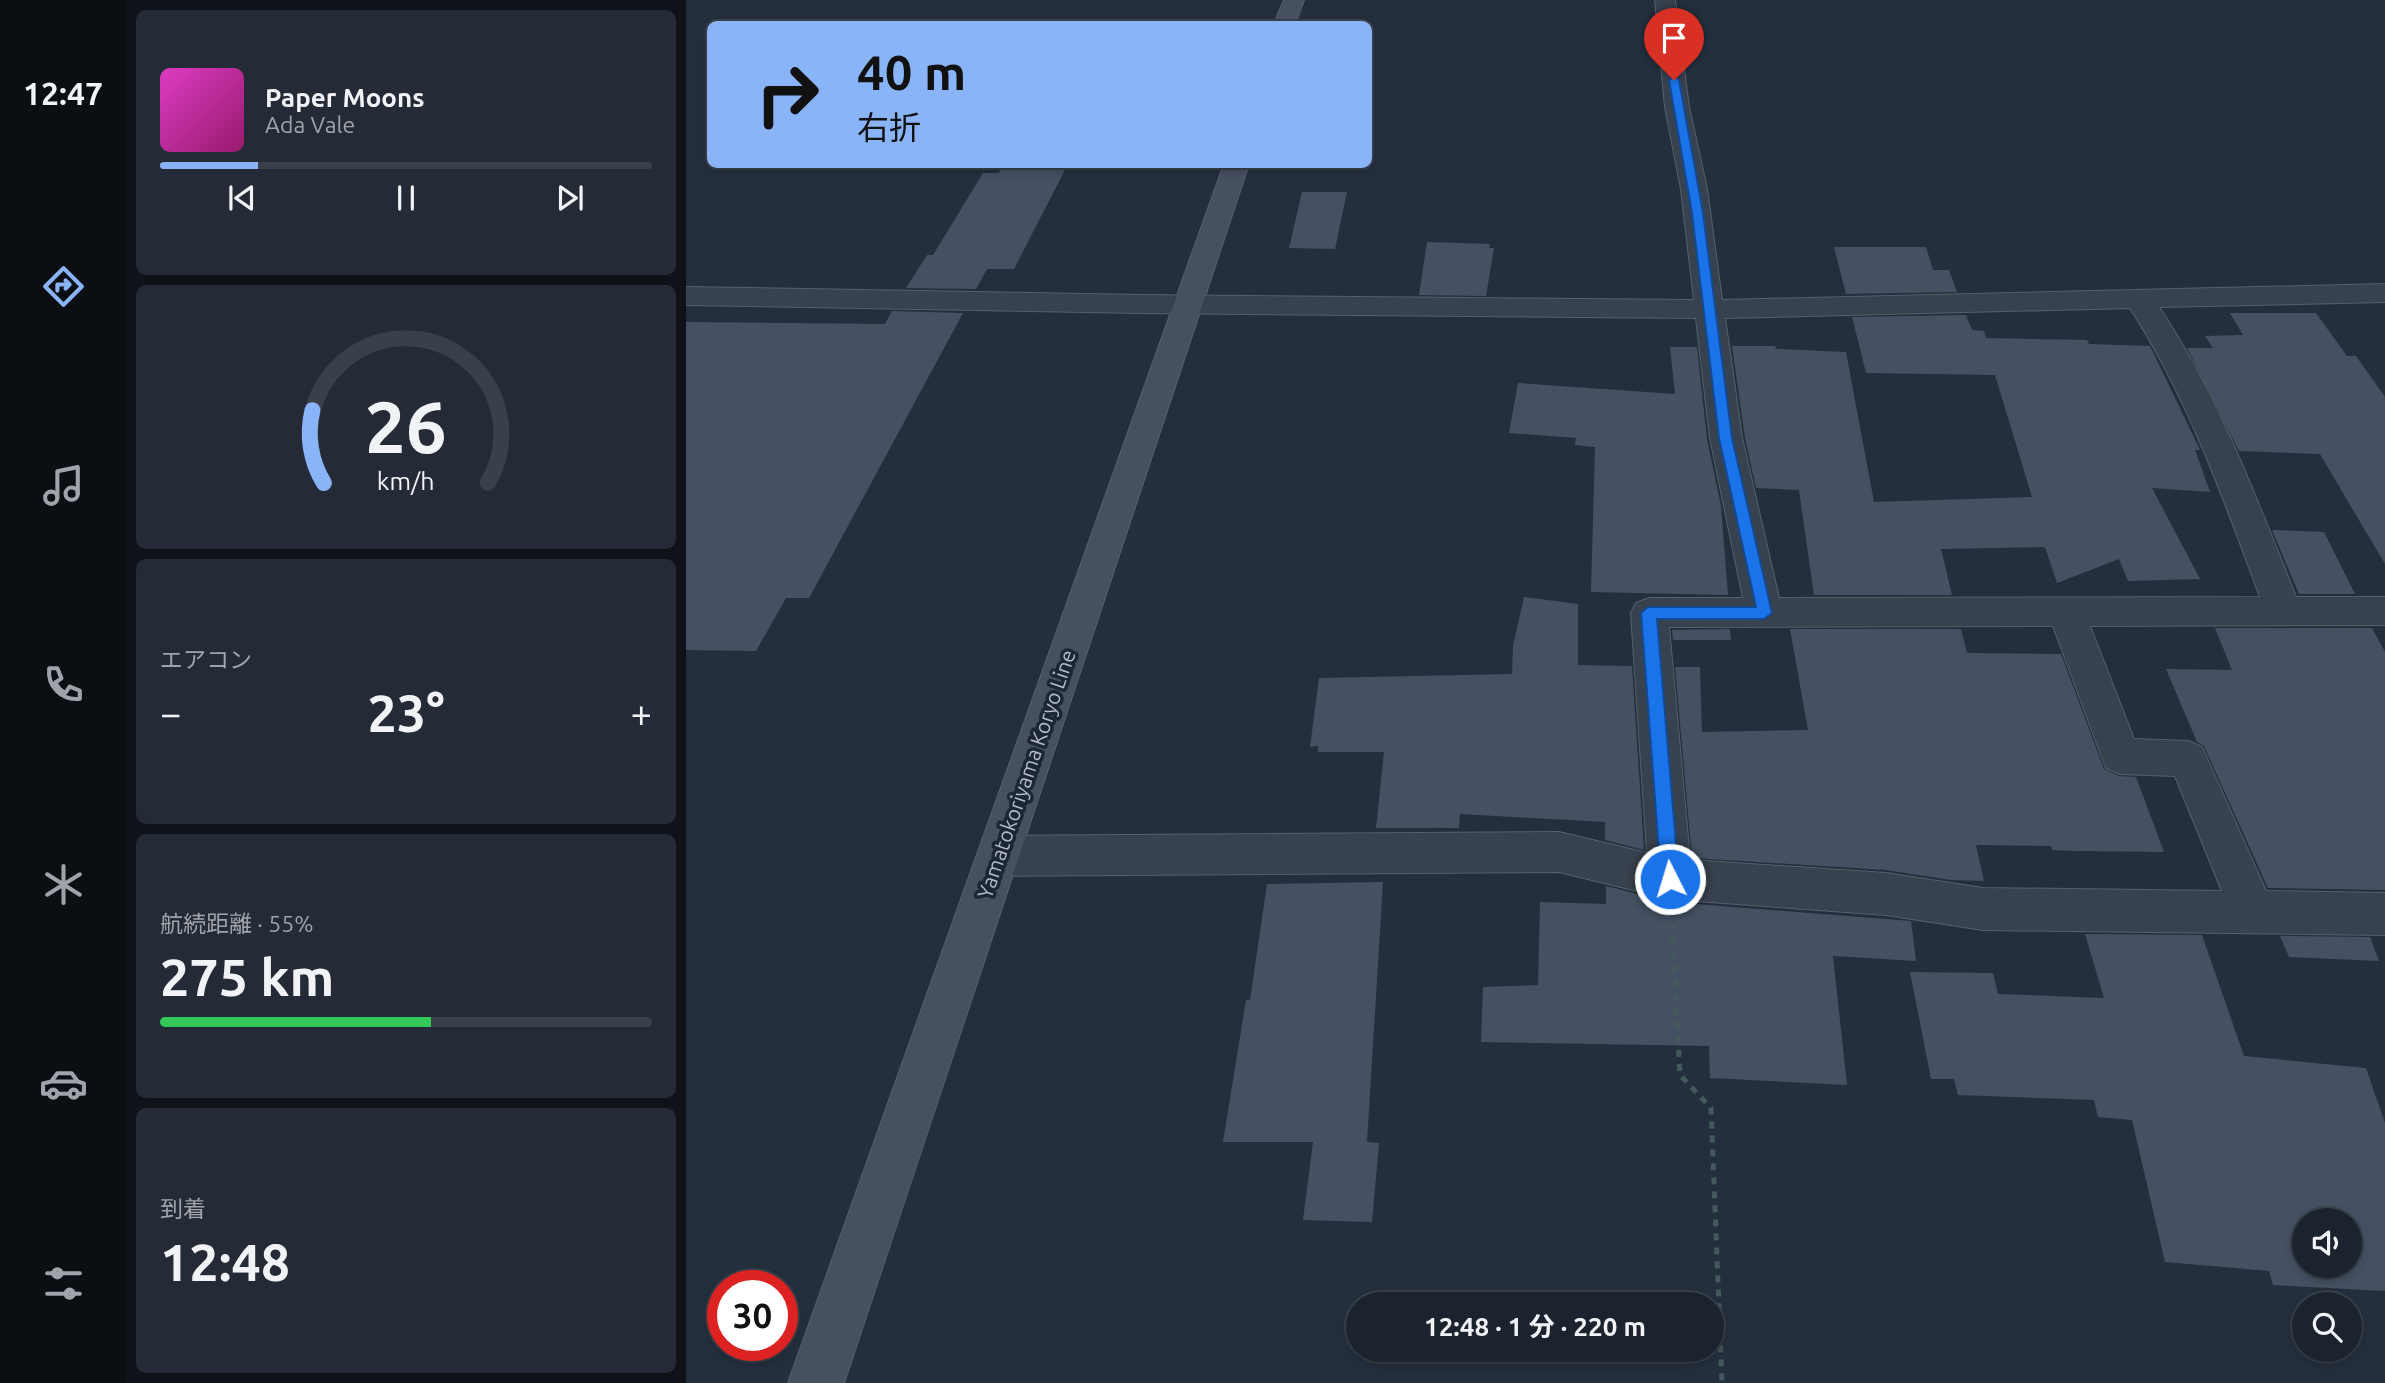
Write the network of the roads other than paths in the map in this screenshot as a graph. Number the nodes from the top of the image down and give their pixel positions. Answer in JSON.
{"nodes":[{"id":1,"x":1293,"y":0,"type":"edge"},
{"id":2,"x":1665,"y":0,"type":"edge"},
{"id":3,"x":1286,"y":21,"type":"edge"},
{"id":4,"x":1236,"y":168,"type":"edge"},
{"id":5,"x":2385,"y":293,"type":"edge"},
{"id":6,"x":686,"y":296,"type":"edge"},
{"id":7,"x":2139,"y":299,"type":"junction"},
{"id":8,"x":1189,"y":304,"type":"junction"},
{"id":9,"x":1711,"y":309,"type":"junction"},
{"id":10,"x":2283,"y":610,"type":"junction"},
{"id":11,"x":2066,"y":611,"type":"junction"},
{"id":12,"x":2385,"y":611,"type":"edge"},
{"id":13,"x":1764,"y":613,"type":"junction"},
{"id":14,"x":998,"y":856,"type":"junction"},
{"id":15,"x":1670,"y":879,"type":"junction"},
{"id":16,"x":2253,"y":912,"type":"junction"},
{"id":17,"x":2385,"y":914,"type":"edge"},
{"id":18,"x":816,"y":1383,"type":"edge"}],
"edges":[{"from":1,"to":3,"type":"main road"},
{"from":2,"to":9,"type":"street"},
{"from":4,"to":8,"type":"main road","name":"Yamatokoriyama Koryo Line"},
{"from":5,"to":7,"type":"street"},
{"from":6,"to":8,"type":"street"},
{"from":7,"to":9,"type":"street"},
{"from":7,"to":10,"type":"street"},
{"from":8,"to":9,"type":"street"},
{"from":8,"to":14,"type":"main road","name":"Yamatokoriyama Koryo Line"},
{"from":9,"to":13,"type":"street"},
{"from":10,"to":11,"type":"street"},
{"from":10,"to":12,"type":"street"},
{"from":11,"to":13,"type":"street"},
{"from":11,"to":16,"type":"street"},
{"from":13,"to":15,"type":"street"},
{"from":14,"to":15,"type":"street"},
{"from":14,"to":18,"type":"main road","name":"Yamatokoriyama Koryo Line"},
{"from":15,"to":16,"type":"street"},
{"from":16,"to":17,"type":"street"}]}
